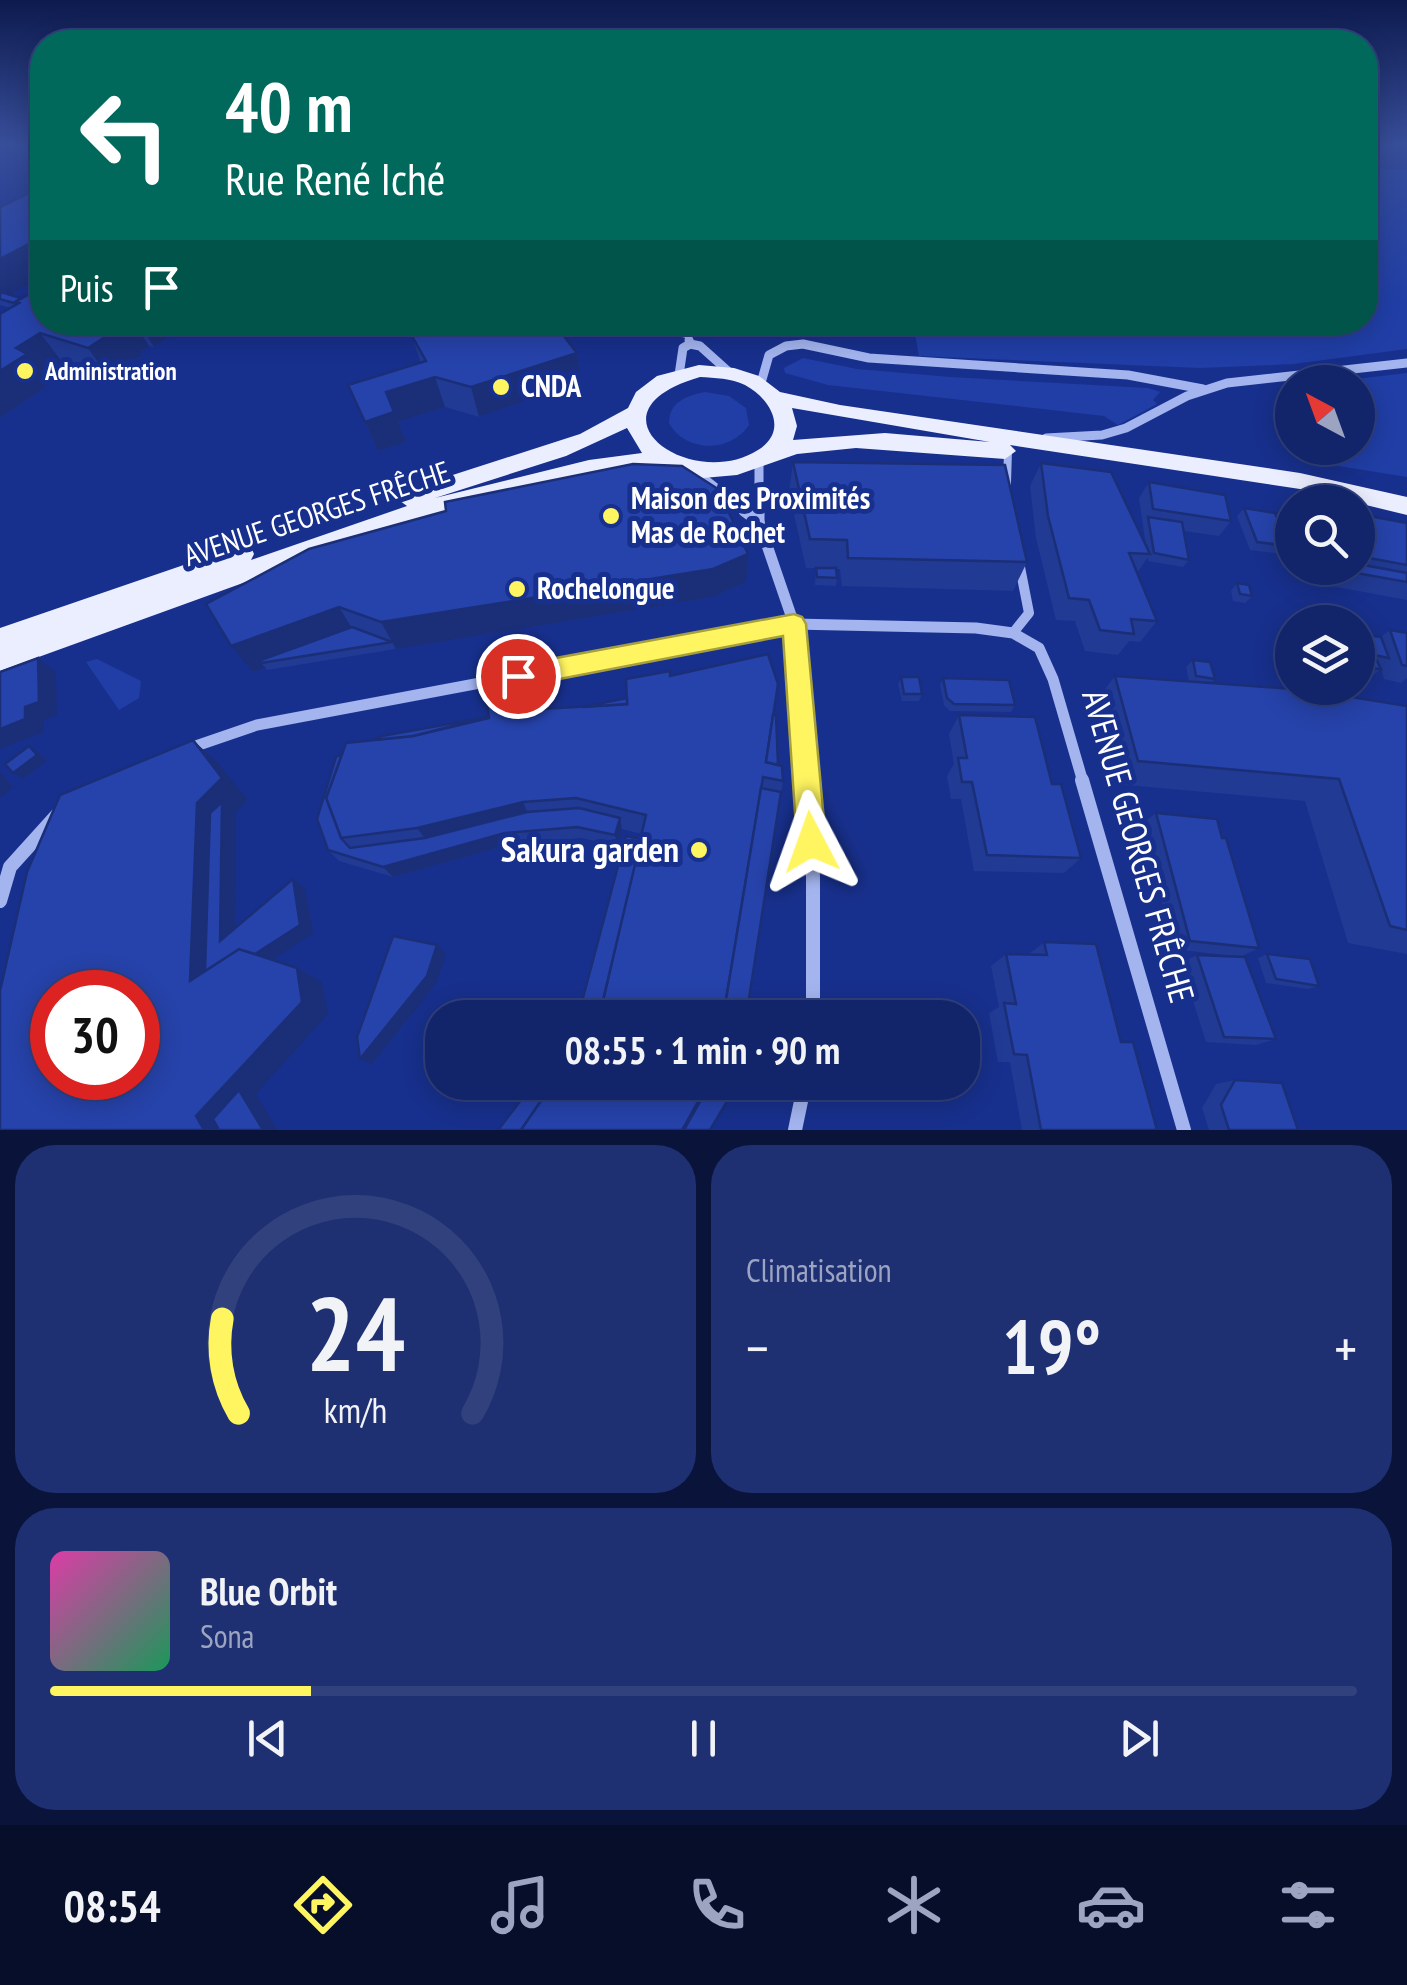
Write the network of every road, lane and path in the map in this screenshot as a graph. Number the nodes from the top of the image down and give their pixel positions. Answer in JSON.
{"nodes":[{"id":1,"x":678,"y":335,"type":"edge"},
{"id":2,"x":692,"y":335,"type":"edge"},
{"id":3,"x":689,"y":339,"type":"junction"},
{"id":4,"x":1407,"y":363,"type":"edge"},
{"id":5,"x":729,"y":372,"type":"junction"},
{"id":6,"x":679,"y":375,"type":"junction"},
{"id":7,"x":761,"y":383,"type":"junction"},
{"id":8,"x":1203,"y":388,"type":"junction"},
{"id":9,"x":778,"y":398,"type":"junction"},
{"id":10,"x":636,"y":412,"type":"junction"},
{"id":11,"x":1018,"y":445,"type":"junction"},
{"id":12,"x":763,"y":457,"type":"junction"},
{"id":13,"x":661,"y":458,"type":"junction"},
{"id":14,"x":692,"y":469,"type":"junction"},
{"id":15,"x":1007,"y":490,"type":"edge"},
{"id":16,"x":1407,"y":506,"type":"edge"},
{"id":17,"x":759,"y":522,"type":"junction"},
{"id":18,"x":1018,"y":558,"type":"edge"},
{"id":19,"x":794,"y":624,"type":"junction"},
{"id":20,"x":1013,"y":633,"type":"junction"},
{"id":21,"x":0,"y":639,"type":"edge"},
{"id":22,"x":0,"y":659,"type":"edge"},
{"id":23,"x":171,"y":755,"type":"edge"},
{"id":24,"x":75,"y":800,"type":"edge"},
{"id":25,"x":0,"y":901,"type":"edge"},
{"id":26,"x":812,"y":1000,"type":"edge"},
{"id":27,"x":801,"y":1100,"type":"edge"},
{"id":28,"x":795,"y":1130,"type":"edge"},
{"id":29,"x":1184,"y":1130,"type":"edge"}],
"edges":[{"from":1,"to":3,"type":"street"},
{"from":2,"to":3,"type":"street"},
{"from":3,"to":5,"type":"street"},
{"from":3,"to":6,"type":"street"},
{"from":4,"to":8,"type":"street"},
{"from":5,"to":6,"type":"main road"},
{"from":5,"to":7,"type":"main road"},
{"from":6,"to":10,"type":"main road"},
{"from":7,"to":8,"type":"street"},
{"from":7,"to":9,"type":"main road"},
{"from":8,"to":11,"type":"street"},
{"from":9,"to":11,"type":"main road"},
{"from":9,"to":12,"type":"main road"},
{"from":10,"to":13,"type":"main road"},
{"from":10,"to":21,"type":"main road","name":"AVENUE GEORGES FRÊCHE"},
{"from":11,"to":12,"type":"main road"},
{"from":11,"to":15,"type":"street"},
{"from":11,"to":16,"type":"main road"},
{"from":12,"to":14,"type":"main road"},
{"from":12,"to":17,"type":"street"},
{"from":13,"to":14,"type":"main road"},
{"from":13,"to":22,"type":"main road","name":"AVENUE GEORGES FRÊCHE"},
{"from":14,"to":17,"type":"street"},
{"from":17,"to":19,"type":"street"},
{"from":18,"to":20,"type":"street"},
{"from":19,"to":20,"type":"street"},
{"from":19,"to":23,"type":"street"},
{"from":19,"to":26,"type":"street"},
{"from":20,"to":29,"type":"street","name":"AVENUE GEORGES FRÊCHE"},
{"from":24,"to":25,"type":"street"},
{"from":27,"to":28,"type":"street"}]}
